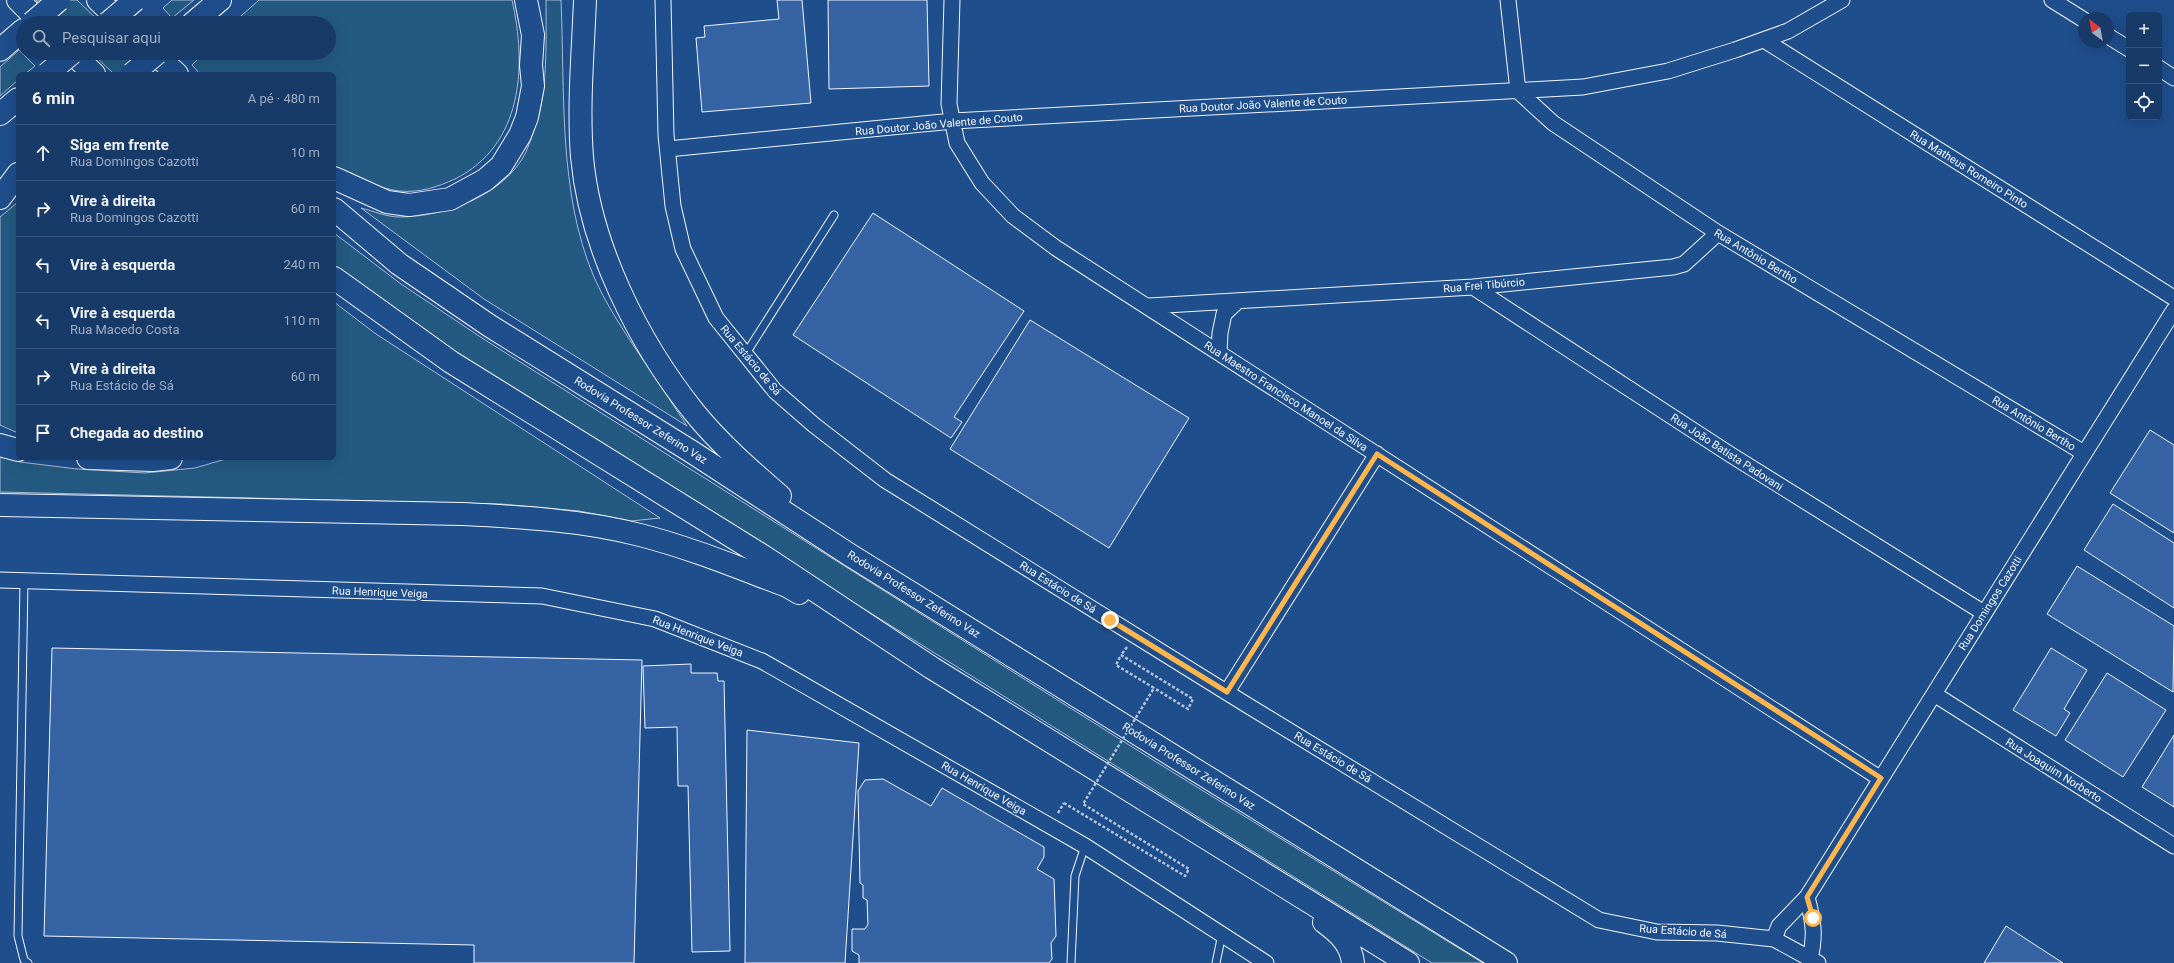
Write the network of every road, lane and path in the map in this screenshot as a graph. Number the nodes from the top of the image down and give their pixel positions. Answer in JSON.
{"nodes":[{"id":1,"x":59,"y":0,"type":"edge"},
{"id":2,"x":98,"y":0,"type":"edge"},
{"id":3,"x":135,"y":0,"type":"edge"},
{"id":4,"x":220,"y":0,"type":"edge"},
{"id":5,"x":526,"y":0,"type":"edge"},
{"id":6,"x":530,"y":0,"type":"edge"},
{"id":7,"x":663,"y":0,"type":"edge"},
{"id":8,"x":952,"y":0,"type":"edge"},
{"id":9,"x":1508,"y":0,"type":"edge"},
{"id":10,"x":1842,"y":0,"type":"edge"},
{"id":11,"x":2052,"y":0,"type":"edge"},
{"id":12,"x":580,"y":4,"type":"edge"},
{"id":13,"x":23,"y":7,"type":"edge"},
{"id":14,"x":33,"y":16,"type":"edge"},
{"id":15,"x":115,"y":16,"type":"edge"},
{"id":16,"x":116,"y":16,"type":"edge"},
{"id":17,"x":201,"y":16,"type":"edge"},
{"id":18,"x":2078,"y":16,"type":"edge"},
{"id":19,"x":533,"y":35,"type":"junction"},
{"id":20,"x":16,"y":36,"type":"edge"},
{"id":21,"x":1764,"y":40,"type":"junction"},
{"id":22,"x":2114,"y":40,"type":"edge"},
{"id":23,"x":2127,"y":48,"type":"edge"},
{"id":24,"x":1,"y":49,"type":"edge"},
{"id":25,"x":64,"y":60,"type":"edge"},
{"id":26,"x":79,"y":60,"type":"edge"},
{"id":27,"x":148,"y":60,"type":"edge"},
{"id":28,"x":163,"y":60,"type":"edge"},
{"id":29,"x":2162,"y":70,"type":"edge"},
{"id":30,"x":49,"y":72,"type":"edge"},
{"id":31,"x":92,"y":72,"type":"edge"},
{"id":32,"x":134,"y":72,"type":"edge"},
{"id":33,"x":175,"y":72,"type":"edge"},
{"id":34,"x":2174,"y":78,"type":"edge"},
{"id":35,"x":1518,"y":91,"type":"junction"},
{"id":36,"x":16,"y":101,"type":"edge"},
{"id":37,"x":0,"y":114,"type":"edge"},
{"id":38,"x":952,"y":121,"type":"junction"},
{"id":39,"x":668,"y":149,"type":"junction"},
{"id":40,"x":16,"y":169,"type":"edge"},
{"id":41,"x":16,"y":177,"type":"edge"},
{"id":42,"x":336,"y":179,"type":"edge"},
{"id":43,"x":0,"y":182,"type":"edge"},
{"id":44,"x":0,"y":198,"type":"edge"},
{"id":45,"x":336,"y":211,"type":"edge"},
{"id":46,"x":834,"y":215,"type":"dead end"},
{"id":47,"x":1718,"y":233,"type":"junction"},
{"id":48,"x":336,"y":279,"type":"edge"},
{"id":49,"x":1473,"y":287,"type":"junction"},
{"id":50,"x":2174,"y":298,"type":"edge"},
{"id":51,"x":1238,"y":301,"type":"junction"},
{"id":52,"x":1149,"y":306,"type":"junction"},
{"id":53,"x":2174,"y":310,"type":"edge"},
{"id":54,"x":1219,"y":353,"type":"junction"},
{"id":55,"x":744,"y":356,"type":"junction"},
{"id":56,"x":0,"y":445,"type":"edge"},
{"id":57,"x":16,"y":449,"type":"edge"},
{"id":58,"x":2084,"y":453,"type":"junction"},
{"id":59,"x":1377,"y":454,"type":"junction"},
{"id":60,"x":0,"y":505,"type":"edge"},
{"id":61,"x":850,"y":555,"type":"junction"},
{"id":62,"x":0,"y":580,"type":"edge"},
{"id":63,"x":24,"y":581,"type":"junction"},
{"id":64,"x":1984,"y":613,"type":"junction"},
{"id":65,"x":932,"y":668,"type":"junction"},
{"id":66,"x":1154,"y":688,"type":"junction"},
{"id":67,"x":1227,"y":692,"type":"junction"},
{"id":68,"x":1934,"y":694,"type":"junction"},
{"id":69,"x":1881,"y":778,"type":"junction"},
{"id":70,"x":1064,"y":802,"type":"dead end"},
{"id":71,"x":1085,"y":846,"type":"junction"},
{"id":72,"x":2174,"y":846,"type":"edge"},
{"id":73,"x":1243,"y":861,"type":"junction"},
{"id":74,"x":1807,"y":897,"type":"junction"},
{"id":75,"x":1222,"y":934,"type":"junction"},
{"id":76,"x":1774,"y":939,"type":"junction"},
{"id":77,"x":1814,"y":961,"type":"edge"},
{"id":78,"x":28,"y":963,"type":"edge"},
{"id":79,"x":1071,"y":963,"type":"edge"},
{"id":80,"x":1216,"y":963,"type":"edge"},
{"id":81,"x":1266,"y":963,"type":"edge"},
{"id":82,"x":1353,"y":963,"type":"edge"},
{"id":83,"x":1408,"y":963,"type":"edge"},
{"id":84,"x":1506,"y":963,"type":"edge"}],
"edges":[{"from":1,"to":13,"type":"highway","bridge":true},
{"from":2,"to":15,"type":"highway"},
{"from":3,"to":16,"type":"highway","bridge":true},
{"from":4,"to":17,"type":"highway"},
{"from":5,"to":19,"type":"highway"},
{"from":6,"to":19,"type":"lane"},
{"from":7,"to":39,"type":"street","name":"Rua Estácio de Sá"},
{"from":8,"to":38,"type":"street","name":"Rua Maestro Francisco Manoel da Silva"},
{"from":9,"to":35,"type":"street"},
{"from":10,"to":21,"type":"street","name":"Rua Doutor João Valente de Couto"},
{"from":11,"to":18,"type":"street"},
{"from":12,"to":61,"type":"highway"},
{"from":13,"to":14,"type":"highway"},
{"from":19,"to":42,"type":"highway"},
{"from":20,"to":24,"type":"highway"},
{"from":21,"to":35,"type":"street","name":"Rua Doutor João Valente de Couto"},
{"from":21,"to":50,"type":"street","name":"Rua Matheus Romeiro Pinto"},
{"from":22,"to":23,"type":"street"},
{"from":25,"to":30,"type":"highway","bridge":true},
{"from":26,"to":31,"type":"highway"},
{"from":27,"to":32,"type":"highway","bridge":true},
{"from":28,"to":33,"type":"highway"},
{"from":29,"to":34,"type":"street"},
{"from":35,"to":38,"type":"street","name":"Rua Doutor João Valente de Couto"},
{"from":35,"to":47,"type":"street","name":"Rua Antônio Bertho"},
{"from":36,"to":37,"type":"highway"},
{"from":38,"to":39,"type":"street","name":"Rua Doutor João Valente de Couto"},
{"from":38,"to":52,"type":"street","name":"Rua Maestro Francisco Manoel da Silva"},
{"from":39,"to":55,"type":"street","name":"Rua Estácio de Sá"},
{"from":40,"to":43,"type":"highway"},
{"from":41,"to":44,"type":"highway"},
{"from":45,"to":61,"type":"highway","name":"Rodovia Professor Zeferino Vaz"},
{"from":46,"to":55,"type":"lane"},
{"from":47,"to":49,"type":"street","name":"Rua Frei Tibúrcio"},
{"from":47,"to":58,"type":"street","name":"Rua Antônio Bertho"},
{"from":48,"to":65,"type":"highway"},
{"from":49,"to":51,"type":"street","name":"Rua Frei Tibúrcio"},
{"from":49,"to":64,"type":"street","name":"Rua João Batista Padovani"},
{"from":51,"to":52,"type":"street","name":"Rua Frei Tibúrcio"},
{"from":51,"to":54,"type":"street"},
{"from":52,"to":54,"type":"street","name":"Rua Maestro Francisco Manoel da Silva"},
{"from":53,"to":58,"type":"street","name":"Rua Domingos Cazotti"},
{"from":54,"to":59,"type":"street","name":"Rua Maestro Francisco Manoel da Silva"},
{"from":55,"to":67,"type":"street","name":"Rua Estácio de Sá"},
{"from":56,"to":57,"type":"highway"},
{"from":58,"to":64,"type":"street","name":"Rua Domingos Cazotti"},
{"from":59,"to":67,"type":"street"},
{"from":59,"to":69,"type":"street","name":"Rua Maestro Francisco Manoel da Silva"},
{"from":60,"to":65,"type":"highway"},
{"from":61,"to":84,"type":"highway","name":"Rodovia Professor Zeferino Vaz"},
{"from":62,"to":63,"type":"street","name":"Rua Henrique Veiga"},
{"from":63,"to":71,"type":"street","name":"Rua Henrique Veiga"},
{"from":63,"to":78,"type":"lane"},
{"from":64,"to":68,"type":"street","name":"Rua Domingos Cazotti"},
{"from":65,"to":73,"type":"highway"},
{"from":66,"to":66,"type":"path","bridge":true},
{"from":66,"to":70,"type":"path","bridge":true},
{"from":67,"to":76,"type":"street","name":"Rua Estácio de Sá"},
{"from":68,"to":69,"type":"street","name":"Rua Domingos Cazotti"},
{"from":68,"to":72,"type":"street","name":"Rua Joaquim Norberto"},
{"from":69,"to":74,"type":"street","name":"Rua Domingos Cazotti"},
{"from":71,"to":75,"type":"street","name":"Rua Henrique Veiga"},
{"from":71,"to":79,"type":"lane"},
{"from":73,"to":82,"type":"highway"},
{"from":73,"to":83,"type":"highway"},
{"from":74,"to":76,"type":"street","name":"Rua Domingos Cazotti"},
{"from":74,"to":77,"type":"street"},
{"from":75,"to":80,"type":"lane"},
{"from":75,"to":81,"type":"street","name":"Rua Henrique Veiga"},
{"from":76,"to":77,"type":"street","name":"Rua Estácio de Sá"}]}
